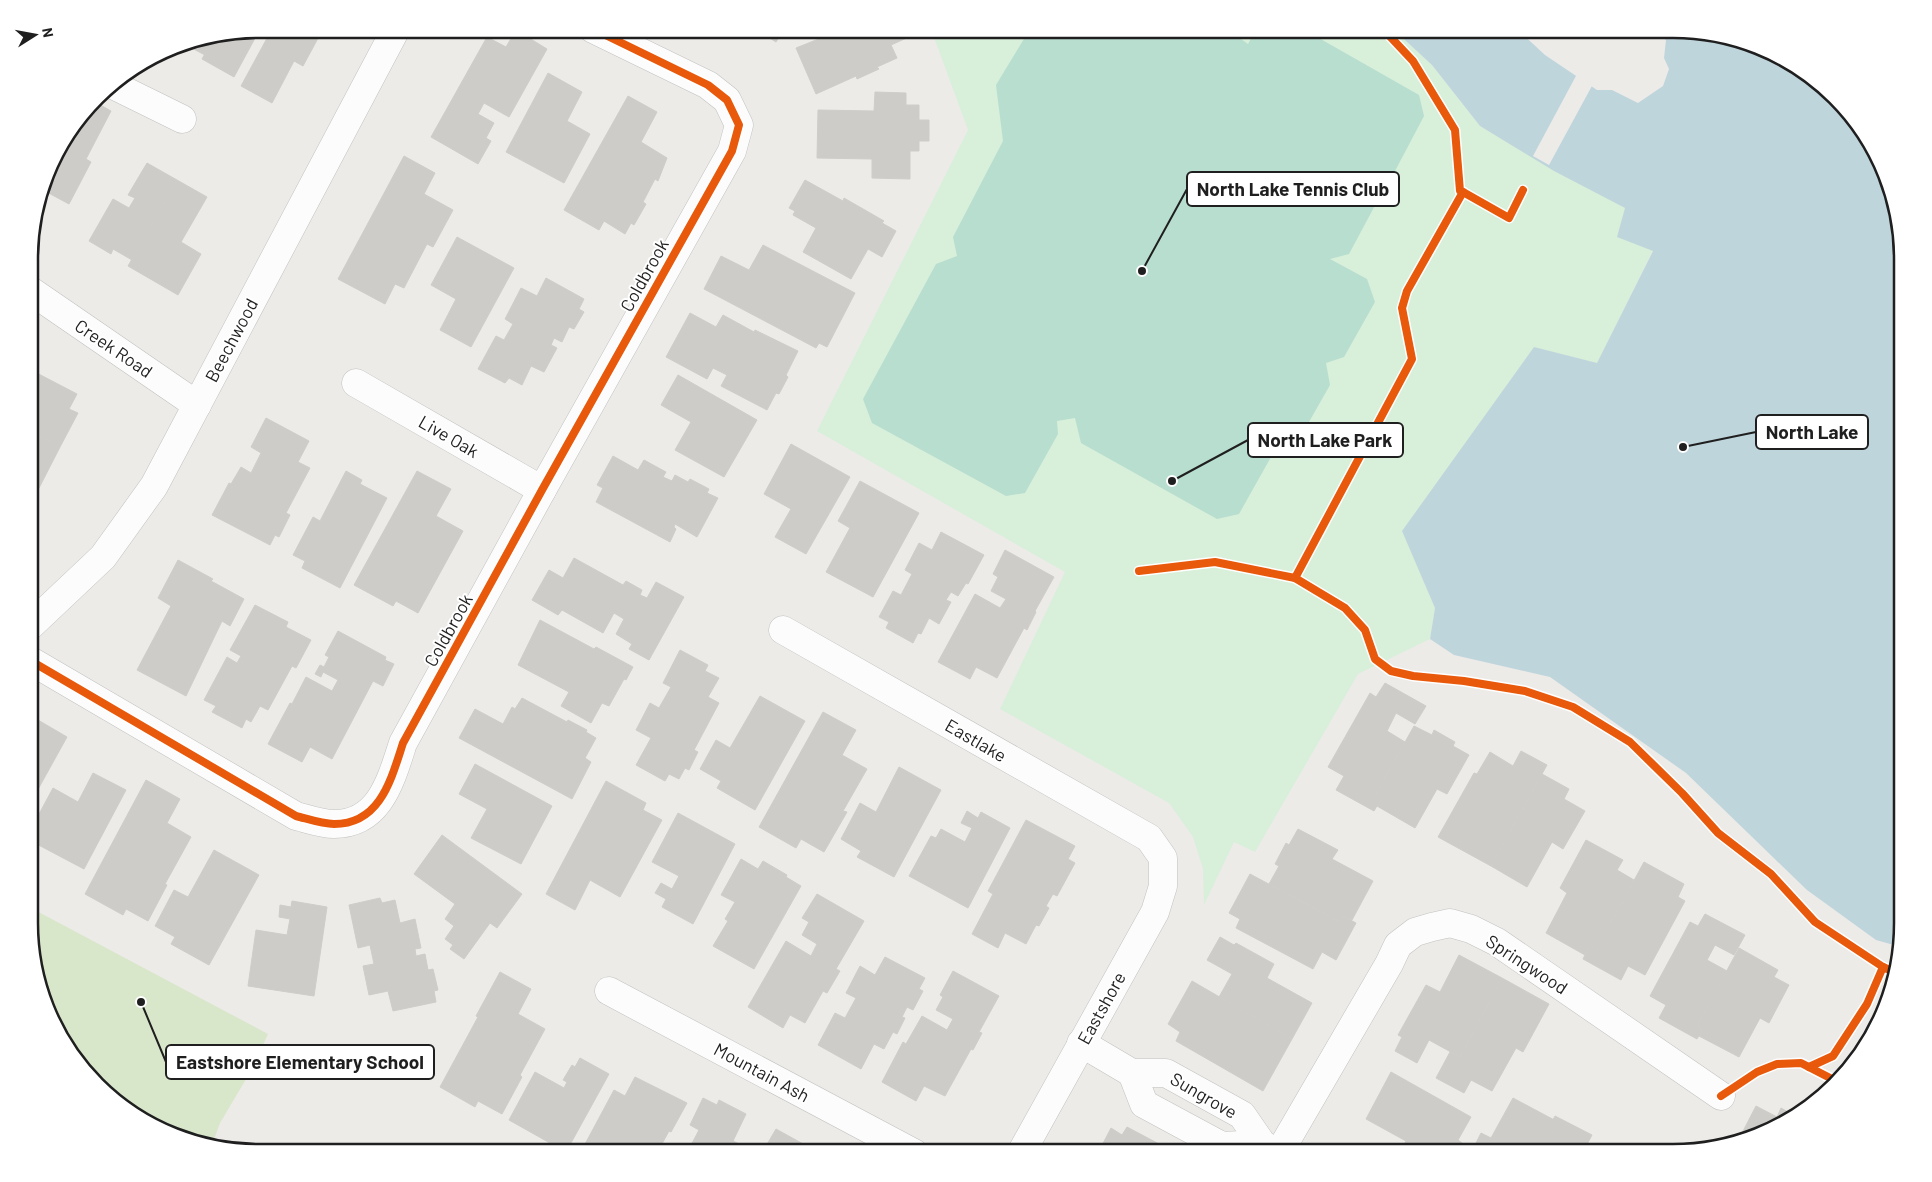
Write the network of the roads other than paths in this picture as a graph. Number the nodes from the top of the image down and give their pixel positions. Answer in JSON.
{"nodes":[{"id":1,"x":391,"y":38,"type":"edge"},
{"id":2,"x":611,"y":38,"type":"edge"},
{"id":3,"x":118,"y":88,"type":"edge"},
{"id":4,"x":182,"y":119,"type":"dead end"},
{"id":5,"x":38,"y":296,"type":"edge"},
{"id":6,"x":356,"y":383,"type":"dead end"},
{"id":7,"x":197,"y":405,"type":"junction"},
{"id":8,"x":542,"y":490,"type":"junction"},
{"id":9,"x":38,"y":618,"type":"edge"},
{"id":10,"x":783,"y":630,"type":"dead end"},
{"id":11,"x":38,"y":665,"type":"edge"},
{"id":12,"x":1163,"y":858,"type":"joint"},
{"id":13,"x":609,"y":990,"type":"dead end"},
{"id":14,"x":1081,"y":1043,"type":"junction"},
{"id":15,"x":1132,"y":1073,"type":"junction"},
{"id":16,"x":1721,"y":1096,"type":"dead end"},
{"id":17,"x":897,"y":1144,"type":"edge"},
{"id":18,"x":1026,"y":1144,"type":"edge"},
{"id":19,"x":1218,"y":1144,"type":"edge"},
{"id":20,"x":1267,"y":1144,"type":"edge"},
{"id":21,"x":1276,"y":1144,"type":"edge"}],
"edges":[{"from":1,"to":7,"type":"street","name":"Beechwood"},
{"from":2,"to":8,"type":"street","name":"Coldbrook"},
{"from":3,"to":4,"type":"street"},
{"from":5,"to":7,"type":"street","name":"Creek Road"},
{"from":6,"to":8,"type":"street","name":"Live Oak"},
{"from":7,"to":9,"type":"street","name":"Beechwood"},
{"from":8,"to":11,"type":"street","name":"Coldbrook"},
{"from":10,"to":12,"type":"street","name":"Eastlake"},
{"from":12,"to":14,"type":"street","name":"Eastshore"},
{"from":13,"to":17,"type":"street","name":"Mountain Ash"},
{"from":14,"to":15,"type":"street"},
{"from":14,"to":18,"type":"street","name":"Eastshore"},
{"from":15,"to":19,"type":"street","name":"Sungrove"},
{"from":15,"to":20,"type":"street","name":"Sungrove"},
{"from":16,"to":21,"type":"street","name":"Springwood"}]}
